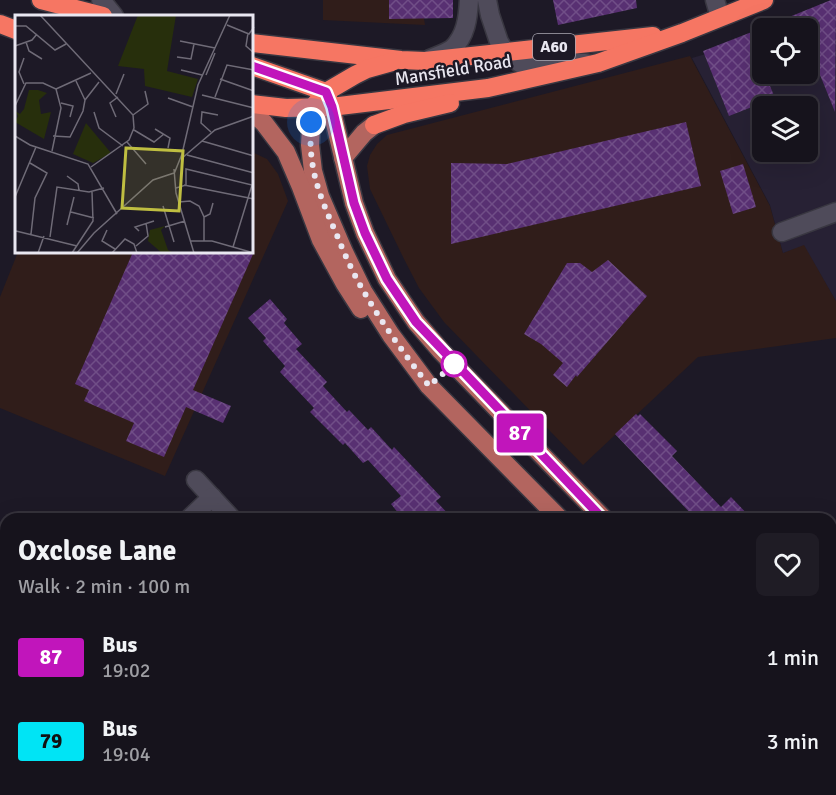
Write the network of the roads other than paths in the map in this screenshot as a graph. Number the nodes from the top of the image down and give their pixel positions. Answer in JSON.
{"nodes":[{"id":1,"x":43,"y":0,"type":"edge"},
{"id":2,"x":101,"y":0,"type":"edge"},
{"id":3,"x":469,"y":0,"type":"edge"},
{"id":4,"x":487,"y":0,"type":"edge"},
{"id":5,"x":764,"y":0,"type":"edge"},
{"id":6,"x":718,"y":9,"type":"edge"},
{"id":7,"x":50,"y":15,"type":"edge"},
{"id":8,"x":99,"y":15,"type":"edge"},
{"id":9,"x":113,"y":15,"type":"edge"},
{"id":10,"x":0,"y":24,"type":"edge"},
{"id":11,"x":15,"y":30,"type":"edge"},
{"id":12,"x":682,"y":33,"type":"junction"},
{"id":13,"x":254,"y":43,"type":"edge"},
{"id":14,"x":505,"y":52,"type":"junction"},
{"id":15,"x":401,"y":60,"type":"junction"},
{"id":16,"x":425,"y":61,"type":"junction"},
{"id":17,"x":598,"y":63,"type":"junction"},
{"id":18,"x":254,"y":67,"type":"edge"},
{"id":19,"x":488,"y":88,"type":"junction"},
{"id":20,"x":329,"y":99,"type":"junction"},
{"id":21,"x":254,"y":104,"type":"edge"},
{"id":22,"x":312,"y":108,"type":"junction"},
{"id":23,"x":254,"y":114,"type":"edge"},
{"id":24,"x":374,"y":125,"type":"joint"},
{"id":25,"x":343,"y":158,"type":"junction"},
{"id":26,"x":836,"y":212,"type":"edge"},
{"id":27,"x":782,"y":232,"type":"dead end"},
{"id":28,"x":429,"y":386,"type":"junction"},
{"id":29,"x":196,"y":480,"type":"dead end"},
{"id":30,"x":212,"y":497,"type":"junction"},
{"id":31,"x":195,"y":513,"type":"edge"},
{"id":32,"x":227,"y":513,"type":"edge"},
{"id":33,"x":554,"y":513,"type":"edge"},
{"id":34,"x":597,"y":513,"type":"edge"}],
"edges":[{"from":1,"to":7,"type":"street"},
{"from":1,"to":8,"type":"highway"},
{"from":2,"to":9,"type":"street"},
{"from":3,"to":16,"type":"street"},
{"from":4,"to":14,"type":"street"},
{"from":5,"to":6,"type":"highway","name":"Mansfield Road","number":"A60"},
{"from":6,"to":12,"type":"highway","name":"Mansfield Road","number":"A60"},
{"from":10,"to":11,"type":"highway"},
{"from":12,"to":14,"type":"highway","name":"Mansfield Road","number":"A60"},
{"from":12,"to":17,"type":"highway","name":"Mansfield Road","number":"A60"},
{"from":13,"to":15,"type":"highway","name":"Mansfield Road","number":"A60"},
{"from":14,"to":16,"type":"highway","name":"Mansfield Road","number":"A60"},
{"from":14,"to":17,"type":"street"},
{"from":15,"to":16,"type":"highway","name":"Mansfield Road","number":"A60"},
{"from":15,"to":20,"type":"highway","name":"Mansfield Road"},
{"from":17,"to":19,"type":"highway","name":"Mansfield Road","number":"A60"},
{"from":18,"to":20,"type":"highway","name":"Mansfield Road","number":"A60"},
{"from":19,"to":20,"type":"highway","name":"Mansfield Road","number":"A60"},
{"from":19,"to":24,"type":"highway","number":"A60"},
{"from":20,"to":22,"type":"highway","name":"Mansfield Road","number":"A60"},
{"from":20,"to":25,"type":"main road"},
{"from":21,"to":22,"type":"highway","name":"Mansfield Road","number":"A60"},
{"from":22,"to":28,"type":"main road"},
{"from":23,"to":28,"type":"main road"},
{"from":24,"to":25,"type":"main road"},
{"from":25,"to":34,"type":"main road"},
{"from":26,"to":27,"type":"street"},
{"from":28,"to":33,"type":"main road"},
{"from":29,"to":30,"type":"street"},
{"from":30,"to":31,"type":"street"},
{"from":30,"to":32,"type":"street"}]}
